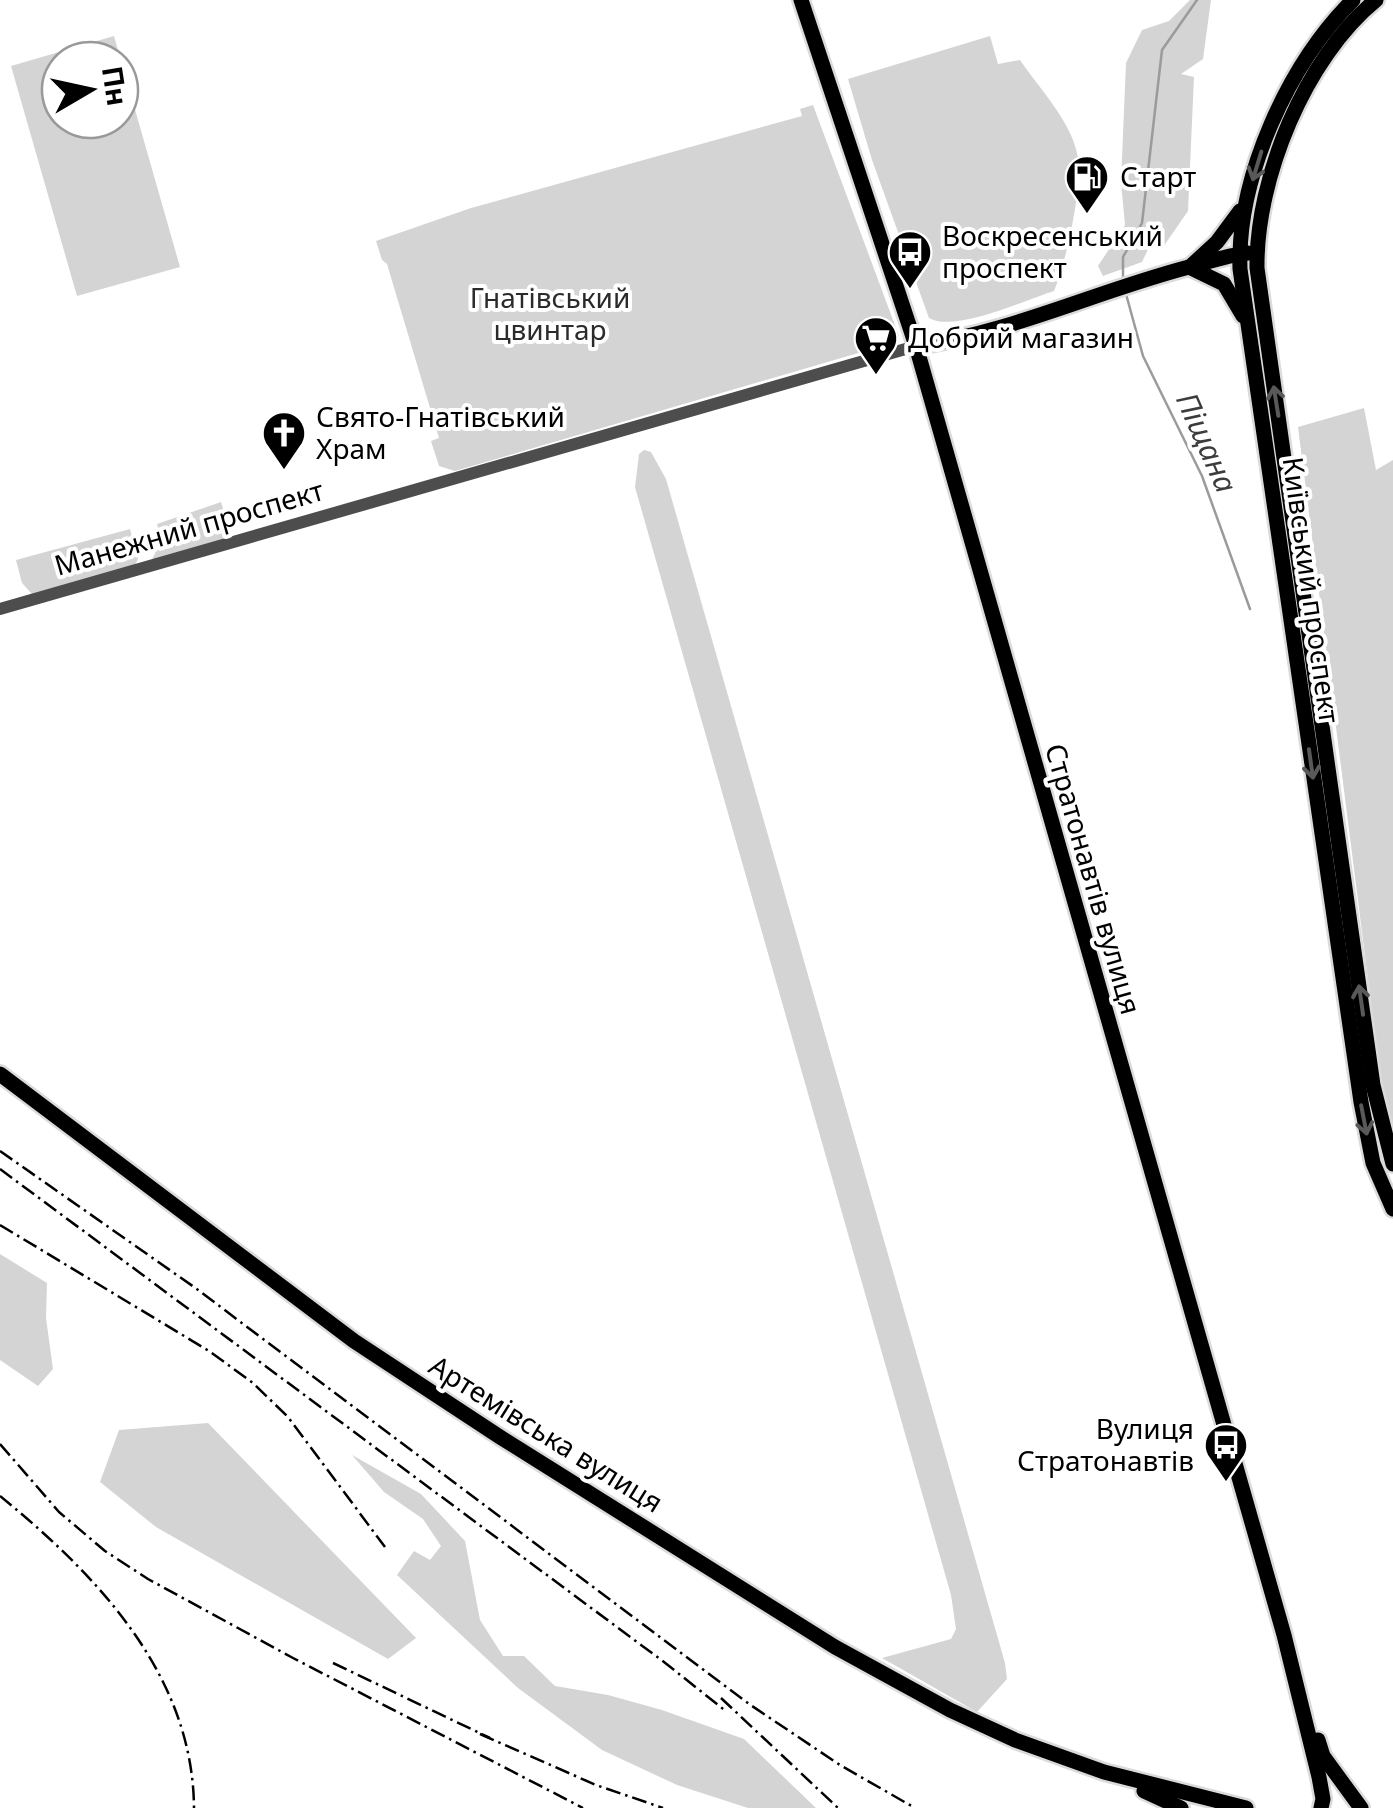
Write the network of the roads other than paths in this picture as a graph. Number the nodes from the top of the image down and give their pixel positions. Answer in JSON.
{"nodes":[{"id":1,"x":801,"y":0,"type":"edge"},
{"id":2,"x":1353,"y":0,"type":"edge"},
{"id":3,"x":1376,"y":0,"type":"edge"},
{"id":4,"x":1268,"y":132,"type":"junction"},
{"id":5,"x":1285,"y":138,"type":"junction"},
{"id":6,"x":1247,"y":201,"type":"junction"},
{"id":7,"x":1257,"y":252,"type":"junction"},
{"id":8,"x":1239,"y":254,"type":"junction"},
{"id":9,"x":1189,"y":267,"type":"junction"},
{"id":10,"x":1246,"y":321,"type":"junction"},
{"id":11,"x":916,"y":346,"type":"junction"},
{"id":12,"x":0,"y":608,"type":"edge"},
{"id":13,"x":0,"y":1074,"type":"edge"},
{"id":14,"x":1393,"y":1164,"type":"edge"},
{"id":15,"x":1393,"y":1209,"type":"edge"},
{"id":16,"x":1284,"y":1635,"type":"junction"},
{"id":17,"x":1104,"y":1772,"type":"junction"},
{"id":18,"x":1319,"y":1777,"type":"junction"},
{"id":19,"x":1181,"y":1808,"type":"edge"},
{"id":20,"x":1246,"y":1808,"type":"edge"},
{"id":21,"x":1321,"y":1808,"type":"edge"},
{"id":22,"x":1331,"y":1808,"type":"edge"},
{"id":23,"x":1361,"y":1808,"type":"edge"}],
"edges":[{"from":1,"to":11,"type":"main road","name":"Стратонавтів вулиця"},
{"from":2,"to":4,"type":"main road","name":"Київський проспект"},
{"from":3,"to":5,"type":"main road","name":"Київський проспект"},
{"from":4,"to":5,"type":"main road"},
{"from":4,"to":6,"type":"main road","name":"Київський проспект","one_way":true},
{"from":5,"to":7,"type":"main road","name":"Київський проспект"},
{"from":6,"to":8,"type":"main road","name":"Київський проспект"},
{"from":6,"to":9,"type":"main road"},
{"from":7,"to":8,"type":"main road","name":"Манежний проспект"},
{"from":14,"to":7,"type":"main road","name":"Київський проспект","one_way":true},
{"from":8,"to":9,"type":"main road","name":"Манежний проспект"},
{"from":8,"to":10,"type":"main road","name":"Київський проспект"},
{"from":9,"to":10,"type":"main road"},
{"from":9,"to":11,"type":"main road","name":"Манежний проспект"},
{"from":10,"to":15,"type":"main road","name":"Київський проспект","one_way":true},
{"from":11,"to":12,"type":"street","name":"Манежний проспект"},
{"from":11,"to":16,"type":"main road","name":"Стратонавтів вулиця"},
{"from":13,"to":17,"type":"main road","name":"Артемівська вулиця"},
{"from":16,"to":18,"type":"main road","name":"Стратонавтів вулиця"},
{"from":16,"to":23,"type":"main road"},
{"from":17,"to":19,"type":"main road","name":"Артемівська вулиця"},
{"from":17,"to":20,"type":"main road","name":"Артемівська вулиця"},
{"from":18,"to":21,"type":"main road"},
{"from":18,"to":22,"type":"main road"}]}
